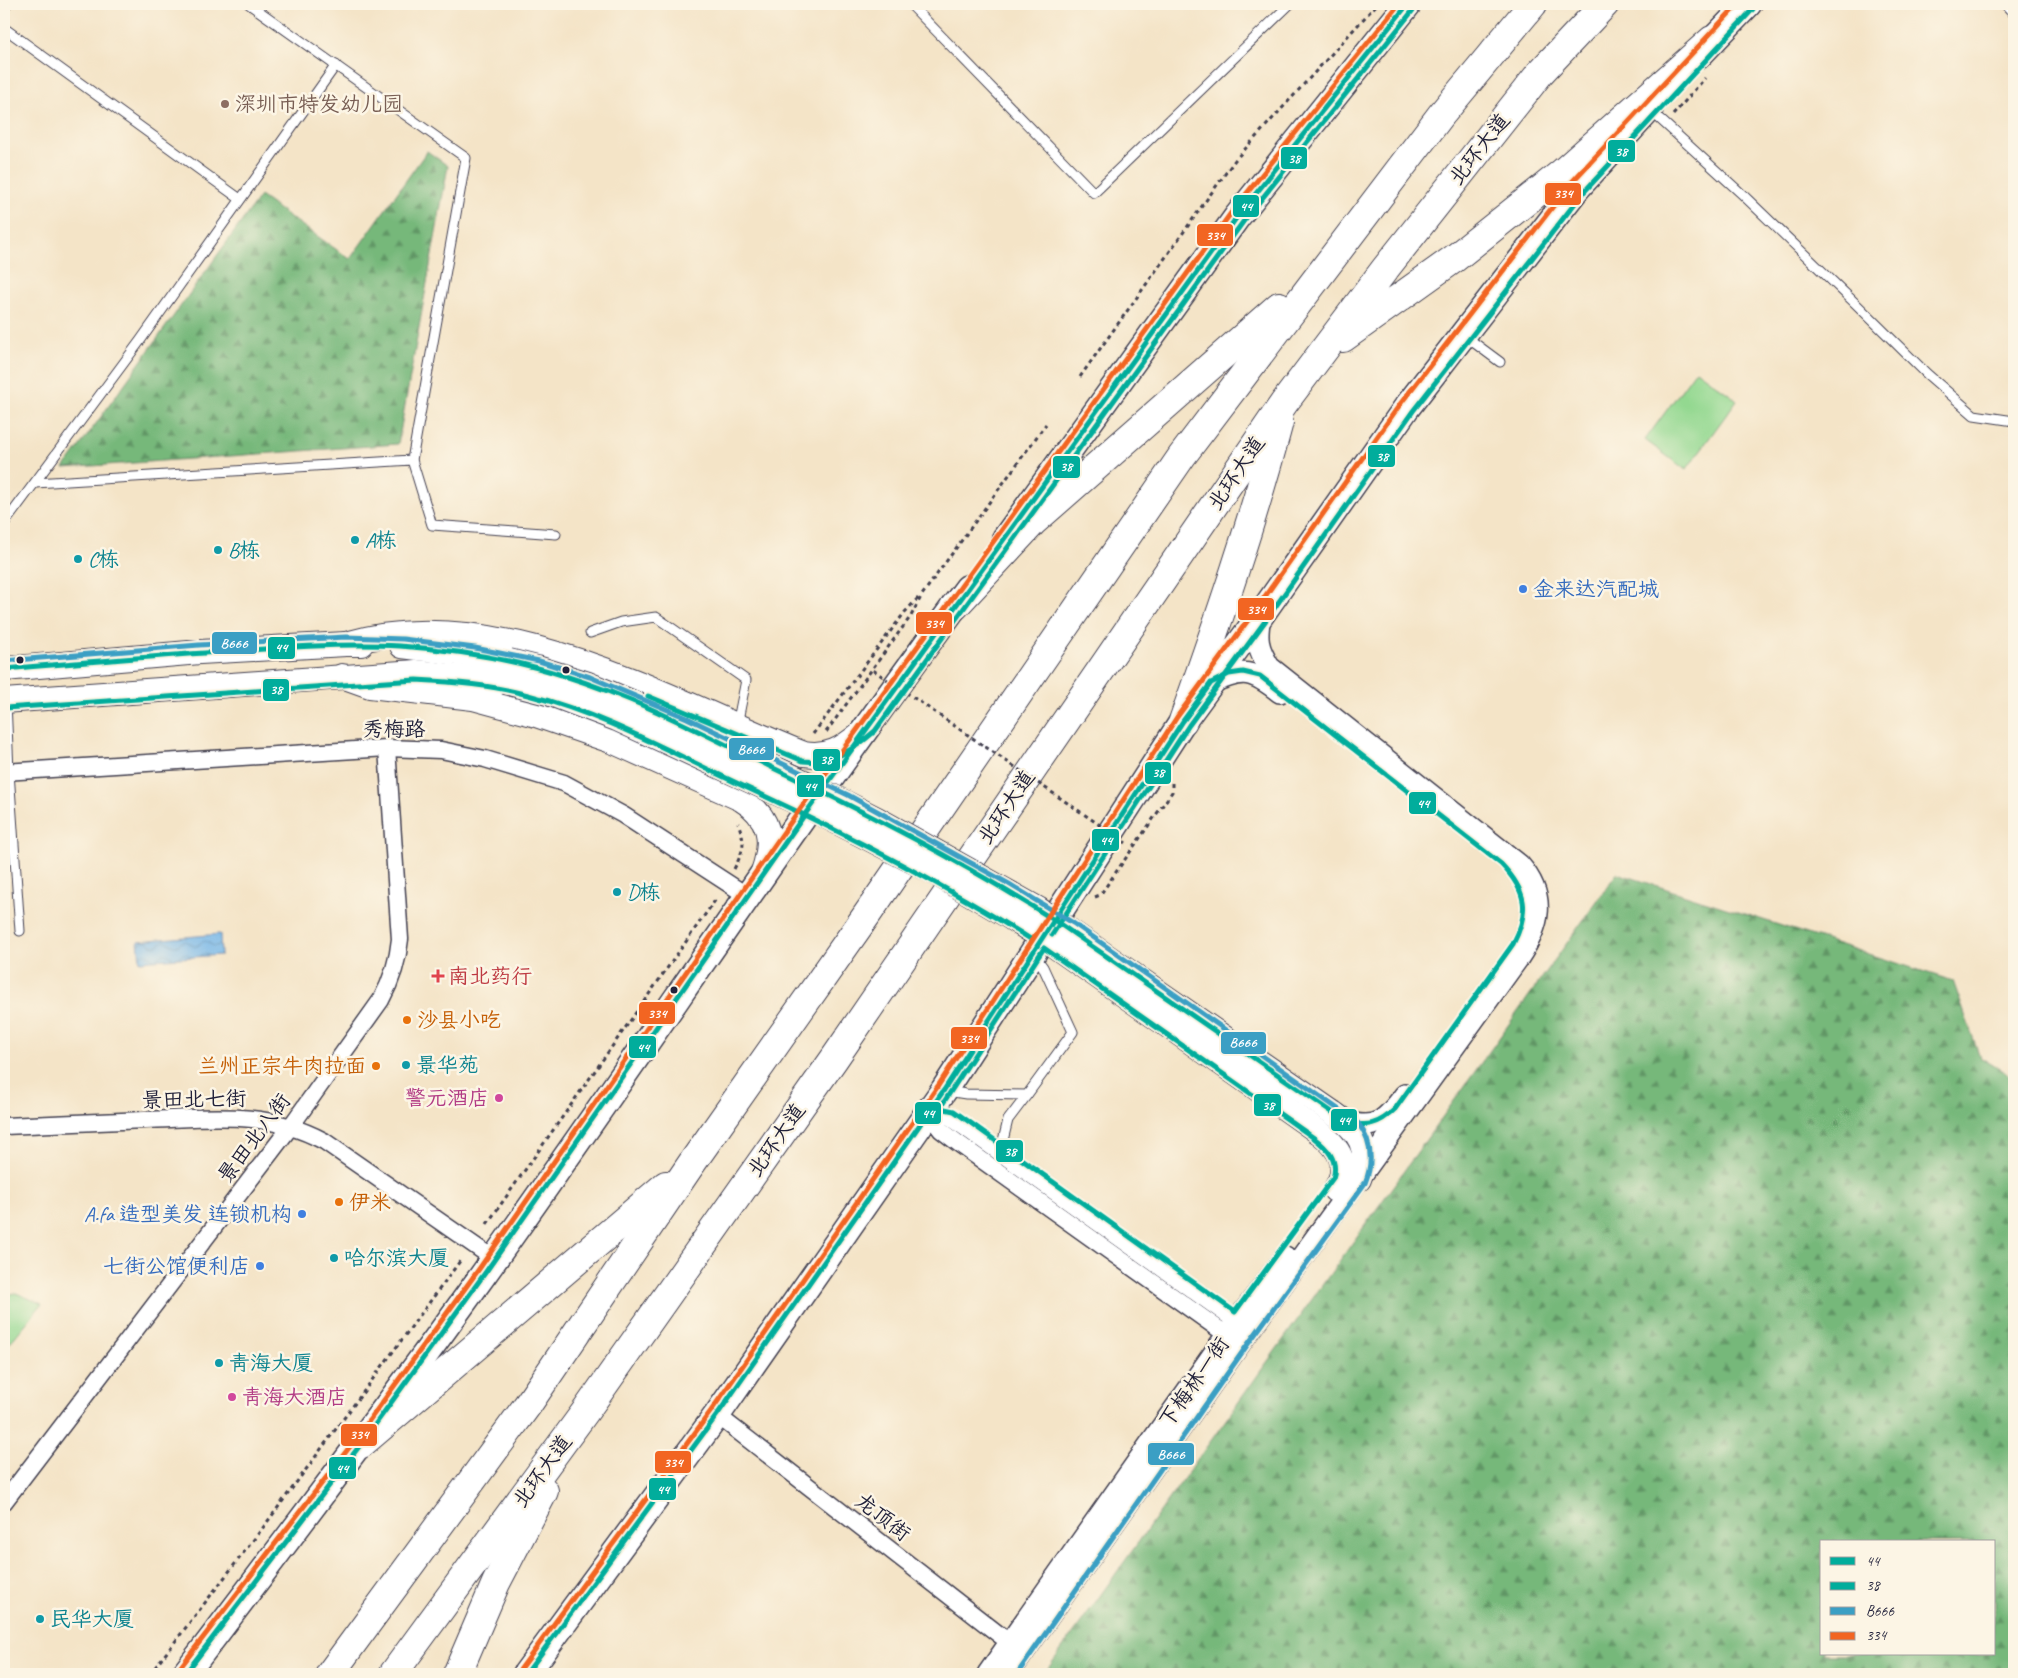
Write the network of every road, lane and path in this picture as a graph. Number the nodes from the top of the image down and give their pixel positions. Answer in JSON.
{"nodes":[{"id":1,"x":7,"y":4,"type":"edge"},
{"id":2,"x":249,"y":4,"type":"edge"},
{"id":3,"x":910,"y":4,"type":"edge"},
{"id":4,"x":1290,"y":4,"type":"edge"},
{"id":5,"x":1377,"y":4,"type":"edge"},
{"id":6,"x":1408,"y":4,"type":"edge"},
{"id":7,"x":1533,"y":4,"type":"edge"},
{"id":8,"x":1604,"y":4,"type":"edge"},
{"id":9,"x":1618,"y":4,"type":"edge"},
{"id":10,"x":1748,"y":4,"type":"edge"},
{"id":11,"x":2005,"y":4,"type":"edge"},
{"id":12,"x":4,"y":9,"type":"edge"},
{"id":13,"x":2014,"y":14,"type":"edge"},
{"id":14,"x":4,"y":28,"type":"edge"},
{"id":15,"x":1712,"y":40,"type":"junction"},
{"id":16,"x":336,"y":65,"type":"junction"},
{"id":17,"x":1540,"y":73,"type":"junction"},
{"id":18,"x":1649,"y":110,"type":"junction"},
{"id":19,"x":240,"y":199,"type":"junction"},
{"id":20,"x":1330,"y":260,"type":"junction"},
{"id":21,"x":1463,"y":334,"type":"junction"},
{"id":22,"x":1321,"y":353,"type":"junction"},
{"id":23,"x":1500,"y":362,"type":"dead end"},
{"id":24,"x":1080,"y":377,"type":"dead end"},
{"id":25,"x":1284,"y":403,"type":"junction"},
{"id":26,"x":2014,"y":422,"type":"edge"},
{"id":27,"x":1046,"y":424,"type":"dead end"},
{"id":28,"x":412,"y":460,"type":"junction"},
{"id":29,"x":35,"y":483,"type":"junction"},
{"id":30,"x":4,"y":524,"type":"edge"},
{"id":31,"x":556,"y":534,"type":"dead end"},
{"id":32,"x":922,"y":595,"type":"junction"},
{"id":33,"x":955,"y":606,"type":"junction"},
{"id":34,"x":1260,"y":616,"type":"junction"},
{"id":35,"x":590,"y":633,"type":"dead end"},
{"id":36,"x":346,"y":644,"type":"junction"},
{"id":37,"x":4,"y":669,"type":"edge"},
{"id":38,"x":873,"y":670,"type":"junction"},
{"id":39,"x":507,"y":672,"type":"junction"},
{"id":40,"x":1265,"y":672,"type":"junction"},
{"id":41,"x":342,"y":676,"type":"junction"},
{"id":42,"x":1211,"y":683,"type":"junction"},
{"id":43,"x":5,"y":701,"type":"edge"},
{"id":44,"x":1183,"y":721,"type":"junction"},
{"id":45,"x":737,"y":725,"type":"junction"},
{"id":46,"x":870,"y":725,"type":"junction"},
{"id":47,"x":823,"y":737,"type":"dead end"},
{"id":48,"x":766,"y":738,"type":"junction"},
{"id":49,"x":810,"y":739,"type":"dead end"},
{"id":50,"x":387,"y":748,"type":"junction"},
{"id":51,"x":6,"y":772,"type":"edge"},
{"id":52,"x":1172,"y":776,"type":"dead end"},
{"id":53,"x":738,"y":808,"type":"junction"},
{"id":54,"x":1126,"y":842,"type":"dead end"},
{"id":55,"x":734,"y":870,"type":"dead end"},
{"id":56,"x":754,"y":890,"type":"junction"},
{"id":57,"x":1100,"y":895,"type":"dead end"},
{"id":58,"x":716,"y":899,"type":"dead end"},
{"id":59,"x":20,"y":931,"type":"dead end"},
{"id":60,"x":1033,"y":954,"type":"junction"},
{"id":61,"x":944,"y":1090,"type":"junction"},
{"id":62,"x":1026,"y":1095,"type":"junction"},
{"id":63,"x":928,"y":1113,"type":"junction"},
{"id":64,"x":1339,"y":1117,"type":"junction"},
{"id":65,"x":4,"y":1126,"type":"edge"},
{"id":66,"x":291,"y":1126,"type":"junction"},
{"id":67,"x":1000,"y":1153,"type":"junction"},
{"id":68,"x":692,"y":1163,"type":"junction"},
{"id":69,"x":1360,"y":1179,"type":"junction"},
{"id":70,"x":1335,"y":1190,"type":"joint"},
{"id":71,"x":487,"y":1224,"type":"dead end"},
{"id":72,"x":494,"y":1259,"type":"junction"},
{"id":73,"x":460,"y":1262,"type":"dead end"},
{"id":74,"x":1235,"y":1333,"type":"junction"},
{"id":75,"x":585,"y":1412,"type":"junction"},
{"id":76,"x":717,"y":1416,"type":"junction"},
{"id":77,"x":361,"y":1444,"type":"junction"},
{"id":78,"x":4,"y":1502,"type":"edge"},
{"id":79,"x":1016,"y":1648,"type":"junction"},
{"id":80,"x":150,"y":1674,"type":"edge"},
{"id":81,"x":185,"y":1674,"type":"edge"},
{"id":82,"x":330,"y":1674,"type":"edge"},
{"id":83,"x":393,"y":1674,"type":"edge"},
{"id":84,"x":457,"y":1674,"type":"edge"},
{"id":85,"x":526,"y":1674,"type":"edge"},
{"id":86,"x":988,"y":1674,"type":"edge"},
{"id":87,"x":1008,"y":1674,"type":"edge"}],
"edges":[{"from":1,"to":12,"type":"lane"},
{"from":2,"to":16,"type":"lane"},
{"from":3,"to":4,"type":"lane"},
{"from":5,"to":24,"type":"path"},
{"from":6,"to":33,"type":"main road"},
{"from":7,"to":20,"type":"highway"},
{"from":8,"to":17,"type":"highway","name":"北环大道"},
{"from":9,"to":17,"type":"highway"},
{"from":10,"to":15,"type":"main road"},
{"from":11,"to":13,"type":"lane"},
{"from":14,"to":19,"type":"lane"},
{"from":15,"to":18,"type":"main road"},
{"from":15,"to":22,"type":"highway"},
{"from":16,"to":19,"type":"lane"},
{"from":16,"to":28,"type":"lane"},
{"from":17,"to":22,"type":"highway","name":"北环大道"},
{"from":18,"to":21,"type":"main road"},
{"from":18,"to":26,"type":"lane"},
{"from":19,"to":29,"type":"lane"},
{"from":20,"to":33,"type":"highway"},
{"from":20,"to":68,"type":"highway"},
{"from":21,"to":23,"type":"lane"},
{"from":21,"to":34,"type":"main road"},
{"from":22,"to":25,"type":"highway","name":"北环大道"},
{"from":25,"to":44,"type":"highway"},
{"from":25,"to":75,"type":"highway","name":"北环大道"},
{"from":27,"to":32,"type":"path"},
{"from":28,"to":29,"type":"lane"},
{"from":28,"to":31,"type":"lane"},
{"from":29,"to":30,"type":"lane"},
{"from":32,"to":38,"type":"path"},
{"from":32,"to":49,"type":"path"},
{"from":33,"to":46,"type":"main road"},
{"from":34,"to":40,"type":"street"},
{"from":34,"to":42,"type":"main road"},
{"from":35,"to":45,"type":"lane"},
{"from":36,"to":37,"type":"main road"},
{"from":36,"to":39,"type":"main road"},
{"from":36,"to":45,"type":"main road"},
{"from":38,"to":47,"type":"path"},
{"from":38,"to":54,"type":"path","bridge":true},
{"from":39,"to":41,"type":"main road"},
{"from":39,"to":64,"type":"main road","bridge":true},
{"from":39,"to":70,"type":"main road","bridge":true},
{"from":40,"to":42,"type":"street"},
{"from":40,"to":64,"type":"street"},
{"from":40,"to":69,"type":"street","name":"下梅林一街"},
{"from":41,"to":43,"type":"main road"},
{"from":41,"to":53,"type":"main road"},
{"from":42,"to":44,"type":"main road"},
{"from":43,"to":51,"type":"lane"},
{"from":44,"to":60,"type":"main road"},
{"from":45,"to":48,"type":"main road"},
{"from":46,"to":48,"type":"main road"},
{"from":46,"to":56,"type":"main road"},
{"from":48,"to":53,"type":"main road"},
{"from":50,"to":51,"type":"street","name":"秀梅路"},
{"from":50,"to":56,"type":"street","name":"秀梅路"},
{"from":50,"to":66,"type":"street","name":"景田北八街"},
{"from":51,"to":59,"type":"lane"},
{"from":52,"to":57,"type":"path"},
{"from":53,"to":55,"type":"path"},
{"from":53,"to":56,"type":"main road"},
{"from":56,"to":72,"type":"main road"},
{"from":58,"to":71,"type":"path"},
{"from":60,"to":61,"type":"main road"},
{"from":60,"to":62,"type":"lane"},
{"from":61,"to":62,"type":"lane"},
{"from":61,"to":63,"type":"main road"},
{"from":62,"to":67,"type":"lane"},
{"from":63,"to":67,"type":"street"},
{"from":63,"to":74,"type":"street"},
{"from":63,"to":76,"type":"main road"},
{"from":64,"to":69,"type":"main road"},
{"from":65,"to":66,"type":"street","name":"景田北七街"},
{"from":66,"to":72,"type":"street","name":"景田北七街"},
{"from":66,"to":78,"type":"street","name":"景田北八街"},
{"from":67,"to":74,"type":"street"},
{"from":68,"to":77,"type":"highway"},
{"from":68,"to":82,"type":"highway"},
{"from":69,"to":74,"type":"street","name":"下梅林一街"},
{"from":70,"to":74,"type":"street","name":"下梅林一街"},
{"from":72,"to":77,"type":"main road"},
{"from":73,"to":80,"type":"path"},
{"from":74,"to":79,"type":"street","name":"下梅林一街"},
{"from":75,"to":83,"type":"highway","name":"北环大道"},
{"from":75,"to":84,"type":"highway"},
{"from":76,"to":79,"type":"street","name":"龙顶街"},
{"from":76,"to":85,"type":"main road"},
{"from":77,"to":81,"type":"main road"},
{"from":79,"to":86,"type":"street","name":"下梅林一街"},
{"from":79,"to":87,"type":"street","name":"下梅林一街"}]}
